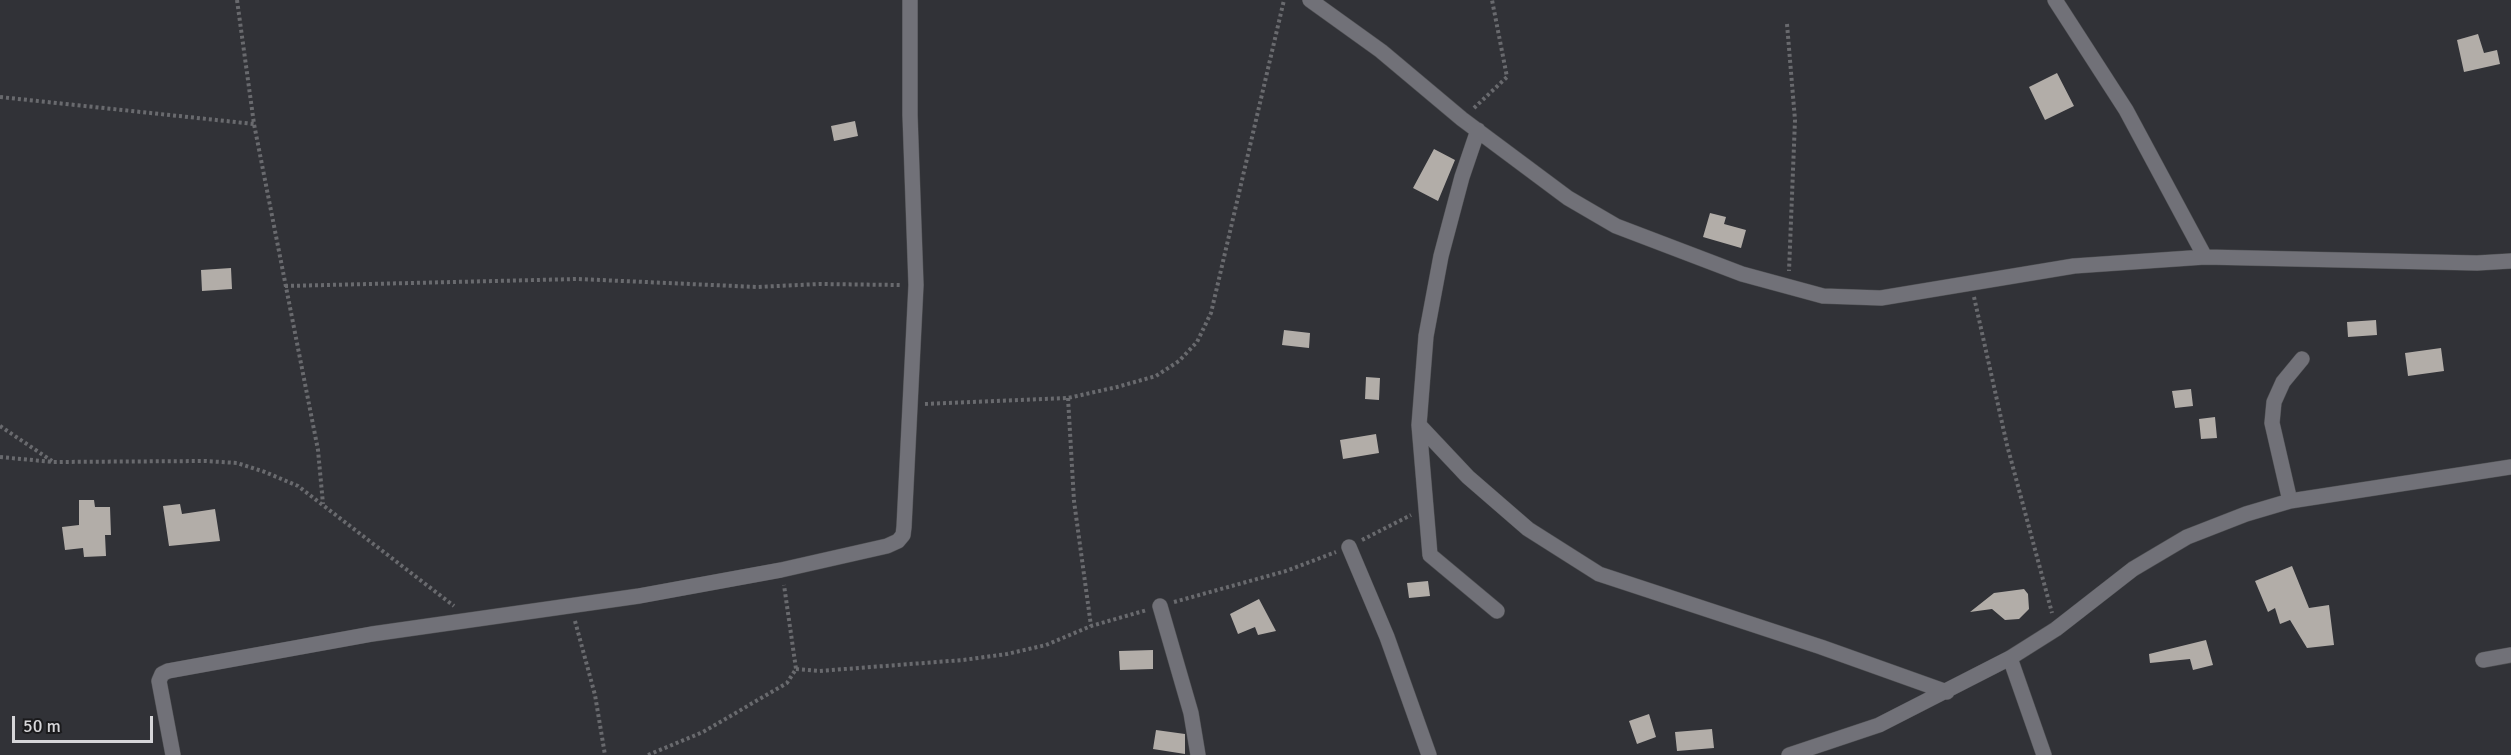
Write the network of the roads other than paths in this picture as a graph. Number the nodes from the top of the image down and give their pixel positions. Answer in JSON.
{"nodes":[{"id":1,"x":910,"y":0,"type":"edge"},
{"id":2,"x":1310,"y":0,"type":"edge"},
{"id":3,"x":2055,"y":0,"type":"edge"},
{"id":4,"x":1478,"y":130,"type":"junction"},
{"id":5,"x":2205,"y":257,"type":"junction"},
{"id":6,"x":2511,"y":261,"type":"edge"},
{"id":7,"x":2302,"y":359,"type":"dead end"},
{"id":8,"x":1419,"y":425,"type":"junction"},
{"id":9,"x":2511,"y":467,"type":"edge"},
{"id":10,"x":2290,"y":501,"type":"junction"},
{"id":11,"x":1349,"y":547,"type":"road end"},
{"id":12,"x":1160,"y":606,"type":"road end"},
{"id":13,"x":1497,"y":611,"type":"dead end"},
{"id":14,"x":2511,"y":655,"type":"edge"},
{"id":15,"x":2010,"y":658,"type":"junction"},
{"id":16,"x":2483,"y":660,"type":"dead end"},
{"id":17,"x":1947,"y":692,"type":"junction"},
{"id":18,"x":173,"y":755,"type":"edge"},
{"id":19,"x":1198,"y":755,"type":"edge"},
{"id":20,"x":1429,"y":755,"type":"edge"},
{"id":21,"x":1789,"y":755,"type":"edge"},
{"id":22,"x":2044,"y":755,"type":"edge"}],
"edges":[{"from":1,"to":18,"type":"street"},
{"from":2,"to":4,"type":"street"},
{"from":3,"to":5,"type":"street"},
{"from":4,"to":5,"type":"street"},
{"from":4,"to":8,"type":"street"},
{"from":5,"to":6,"type":"street"},
{"from":7,"to":10,"type":"street"},
{"from":8,"to":13,"type":"street"},
{"from":8,"to":17,"type":"street"},
{"from":9,"to":10,"type":"street"},
{"from":10,"to":15,"type":"street"},
{"from":11,"to":20,"type":"street"},
{"from":12,"to":19,"type":"street"},
{"from":14,"to":16,"type":"street"},
{"from":15,"to":17,"type":"street"},
{"from":15,"to":22,"type":"street"},
{"from":17,"to":21,"type":"street"}]}
